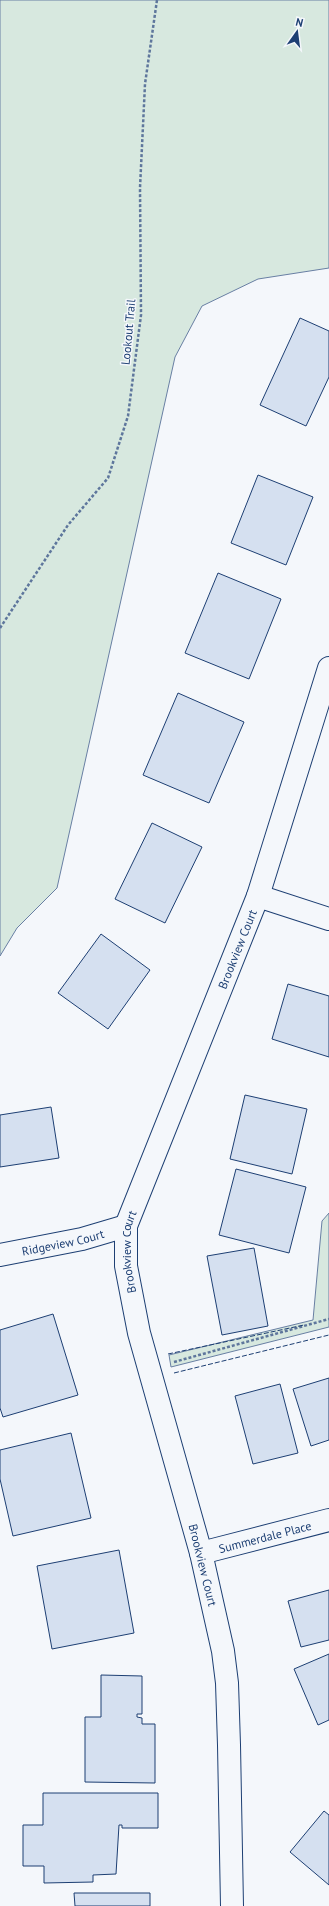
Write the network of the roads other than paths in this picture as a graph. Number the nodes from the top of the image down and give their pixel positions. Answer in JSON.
{"nodes":[{"id":1,"x":329,"y":668,"type":"edge"},
{"id":2,"x":258,"y":896,"type":"junction"},
{"id":3,"x":329,"y":919,"type":"edge"},
{"id":4,"x":126,"y":1226,"type":"junction"},
{"id":5,"x":0,"y":1255,"type":"edge"},
{"id":6,"x":329,"y":1520,"type":"edge"},
{"id":7,"x":201,"y":1553,"type":"junction"},
{"id":8,"x":232,"y":1906,"type":"edge"}],
"edges":[{"from":1,"to":2,"type":"street","name":"Brookview Court"},
{"from":2,"to":3,"type":"street"},
{"from":2,"to":4,"type":"street","name":"Brookview Court"},
{"from":4,"to":5,"type":"street","name":"Ridgeview Court"},
{"from":4,"to":7,"type":"street","name":"Brookview Court"},
{"from":6,"to":7,"type":"street","name":"Summerdale Place"},
{"from":7,"to":8,"type":"street","name":"Brookview Court"}]}
